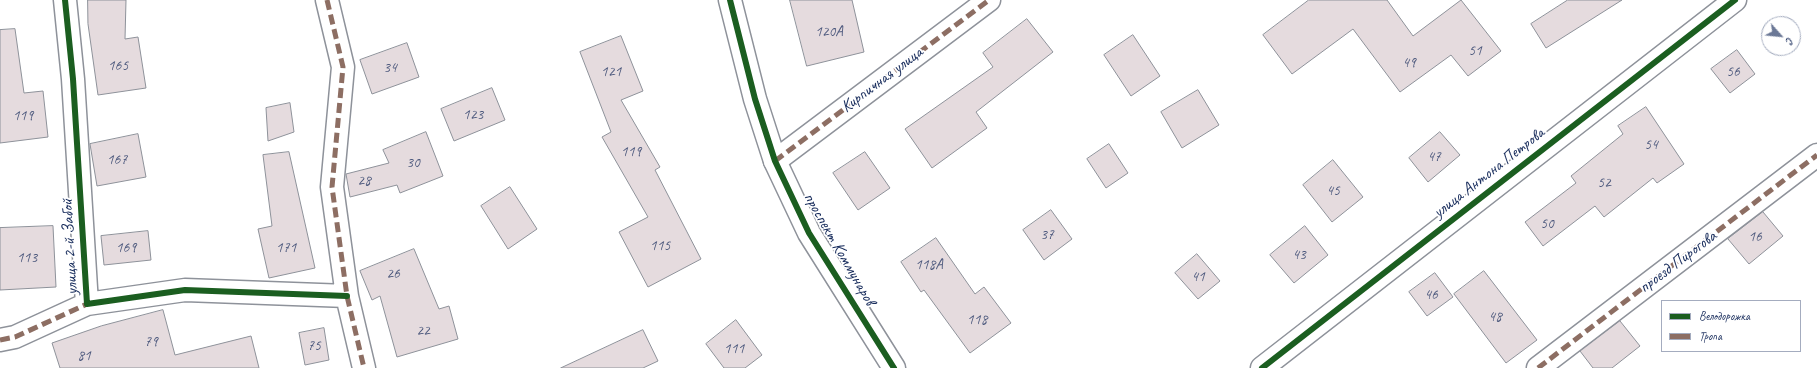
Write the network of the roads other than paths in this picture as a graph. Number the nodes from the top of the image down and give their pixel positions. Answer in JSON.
{"nodes":[{"id":1,"x":66,"y":0,"type":"edge"},
{"id":2,"x":327,"y":0,"type":"edge"},
{"id":3,"x":730,"y":0,"type":"edge"},
{"id":4,"x":989,"y":0,"type":"edge"},
{"id":5,"x":1735,"y":0,"type":"edge"},
{"id":6,"x":1817,"y":155,"type":"edge"},
{"id":7,"x":775,"y":161,"type":"junction"},
{"id":8,"x":347,"y":296,"type":"junction"},
{"id":9,"x":87,"y":304,"type":"junction"},
{"id":10,"x":0,"y":340,"type":"edge"},
{"id":11,"x":364,"y":368,"type":"edge"},
{"id":12,"x":894,"y":368,"type":"edge"},
{"id":13,"x":1262,"y":368,"type":"edge"},
{"id":14,"x":1538,"y":368,"type":"edge"}],
"edges":[{"from":1,"to":9,"type":"street","name":"улица 2-й Забой"},
{"from":2,"to":8,"type":"street"},
{"from":3,"to":7,"type":"street","name":"проспект Коммунаров"},
{"from":4,"to":7,"type":"street","name":"Кирпичная улица"},
{"from":5,"to":13,"type":"street","name":"улица Антона Петрова"},
{"from":6,"to":14,"type":"street","name":"проезд Пирогова"},
{"from":7,"to":12,"type":"street","name":"проспект Коммунаров"},
{"from":8,"to":9,"type":"street","name":"улица 2-й Забой"},
{"from":8,"to":11,"type":"street"},
{"from":9,"to":10,"type":"street"}]}
